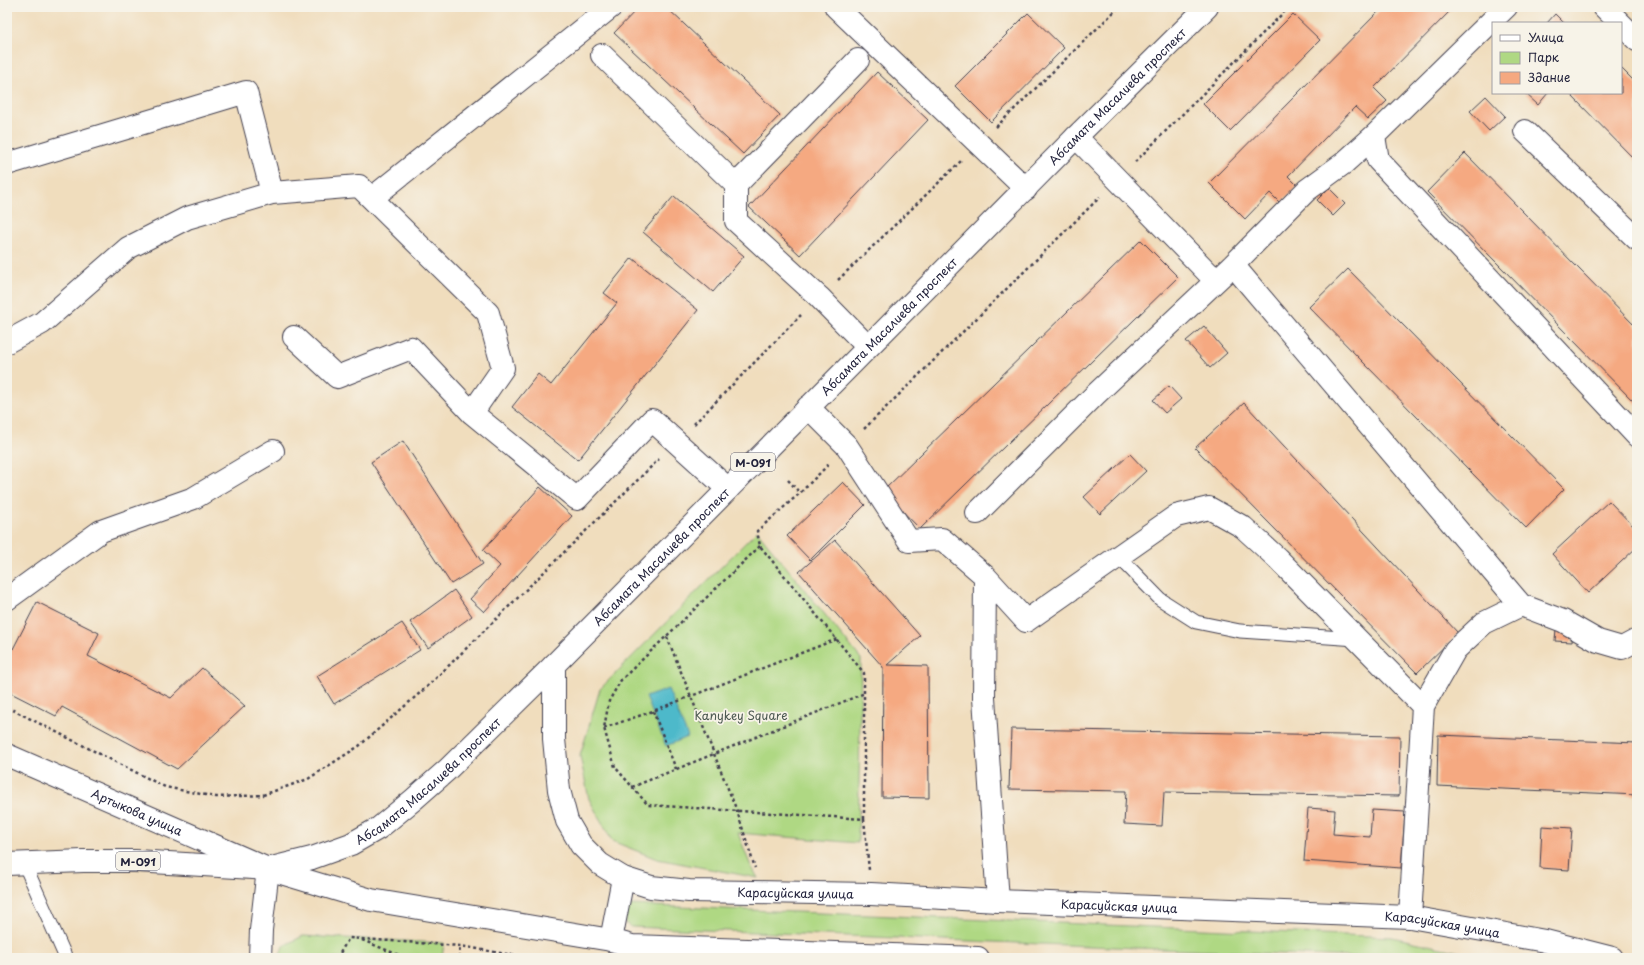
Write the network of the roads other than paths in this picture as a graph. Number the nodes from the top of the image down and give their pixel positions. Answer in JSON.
{"nodes":[{"id":1,"x":611,"y":7,"type":"edge"},
{"id":2,"x":836,"y":7,"type":"edge"},
{"id":3,"x":1207,"y":7,"type":"edge"},
{"id":4,"x":1506,"y":7,"type":"edge"},
{"id":5,"x":1604,"y":7,"type":"edge"},
{"id":6,"x":1620,"y":22,"type":"edge"},
{"id":7,"x":1622,"y":24,"type":"edge"},
{"id":8,"x":1637,"y":40,"type":"edge"},
{"id":9,"x":602,"y":55,"type":"dead end"},
{"id":10,"x":858,"y":60,"type":"dead end"},
{"id":11,"x":1525,"y":131,"type":"dead end"},
{"id":12,"x":1374,"y":136,"type":"junction"},
{"id":13,"x":1076,"y":137,"type":"junction"},
{"id":14,"x":7,"y":164,"type":"edge"},
{"id":15,"x":736,"y":185,"type":"junction"},
{"id":16,"x":1026,"y":189,"type":"junction"},
{"id":17,"x":272,"y":194,"type":"junction"},
{"id":18,"x":372,"y":198,"type":"junction"},
{"id":19,"x":1637,"y":239,"type":"edge"},
{"id":20,"x":1233,"y":265,"type":"junction"},
{"id":21,"x":1216,"y":282,"type":"junction"},
{"id":22,"x":294,"y":337,"type":"dead end"},
{"id":23,"x":7,"y":342,"type":"edge"},
{"id":24,"x":868,"y":348,"type":"junction"},
{"id":25,"x":808,"y":407,"type":"junction"},
{"id":26,"x":472,"y":413,"type":"junction"},
{"id":27,"x":1637,"y":436,"type":"edge"},
{"id":28,"x":273,"y":451,"type":"dead end"},
{"id":29,"x":728,"y":489,"type":"junction"},
{"id":30,"x":977,"y":513,"type":"dead end"},
{"id":31,"x":1118,"y":556,"type":"junction"},
{"id":32,"x":985,"y":576,"type":"junction"},
{"id":33,"x":7,"y":599,"type":"edge"},
{"id":34,"x":1522,"y":605,"type":"junction"},
{"id":35,"x":1357,"y":639,"type":"junction"},
{"id":36,"x":1637,"y":640,"type":"edge"},
{"id":37,"x":554,"y":665,"type":"junction"},
{"id":38,"x":1422,"y":706,"type":"junction"},
{"id":39,"x":7,"y":755,"type":"edge"},
{"id":40,"x":15,"y":864,"type":"edge"},
{"id":41,"x":268,"y":869,"type":"junction"},
{"id":42,"x":623,"y":878,"type":"junction"},
{"id":43,"x":998,"y":902,"type":"junction"},
{"id":44,"x":1410,"y":917,"type":"junction"},
{"id":45,"x":611,"y":940,"type":"junction"},
{"id":46,"x":631,"y":952,"type":"edge"},
{"id":47,"x":910,"y":957,"type":"edge"},
{"id":48,"x":66,"y":958,"type":"edge"},
{"id":49,"x":260,"y":958,"type":"edge"},
{"id":50,"x":978,"y":958,"type":"edge"},
{"id":51,"x":1612,"y":958,"type":"edge"}],
"edges":[{"from":1,"to":18,"type":"street"},
{"from":2,"to":16,"type":"street"},
{"from":3,"to":13,"type":"street","name":"Абсамата Масалиева проспект","number":"М-091"},
{"from":4,"to":12,"type":"street"},
{"from":5,"to":6,"type":"street"},
{"from":7,"to":8,"type":"street"},
{"from":9,"to":15,"type":"street"},
{"from":10,"to":15,"type":"street"},
{"from":11,"to":19,"type":"street"},
{"from":12,"to":20,"type":"street"},
{"from":12,"to":27,"type":"street"},
{"from":13,"to":16,"type":"street","name":"Абсамата Масалиева проспект","number":"М-091"},
{"from":13,"to":21,"type":"street"},
{"from":14,"to":17,"type":"street"},
{"from":15,"to":24,"type":"street"},
{"from":16,"to":24,"type":"street","name":"Абсамата Масалиева проспект","number":"М-091"},
{"from":17,"to":18,"type":"street"},
{"from":17,"to":23,"type":"street"},
{"from":18,"to":26,"type":"street"},
{"from":20,"to":21,"type":"street"},
{"from":20,"to":34,"type":"street"},
{"from":21,"to":30,"type":"street"},
{"from":22,"to":26,"type":"street"},
{"from":24,"to":25,"type":"street","name":"Абсамата Масалиева проспект","number":"М-091"},
{"from":25,"to":29,"type":"street","name":"Абсамата Масалиева проспект","number":"М-091"},
{"from":25,"to":32,"type":"street"},
{"from":26,"to":29,"type":"street"},
{"from":28,"to":33,"type":"street"},
{"from":29,"to":37,"type":"street","name":"Абсамата Масалиева проспект","number":"М-091"},
{"from":31,"to":32,"type":"street"},
{"from":31,"to":35,"type":"lane"},
{"from":31,"to":35,"type":"street"},
{"from":32,"to":43,"type":"street"},
{"from":34,"to":36,"type":"street"},
{"from":34,"to":38,"type":"street"},
{"from":35,"to":38,"type":"street"},
{"from":37,"to":41,"type":"street","name":"Абсамата Масалиева проспект","number":"М-091"},
{"from":37,"to":42,"type":"street","name":"Карасуйская улица"},
{"from":38,"to":44,"type":"street"},
{"from":39,"to":41,"type":"street","name":"Артыкова улица"},
{"from":40,"to":41,"type":"street","number":"М-091"},
{"from":40,"to":48,"type":"lane"},
{"from":41,"to":45,"type":"street"},
{"from":41,"to":49,"type":"street"},
{"from":42,"to":43,"type":"street","name":"Карасуйская улица"},
{"from":42,"to":45,"type":"street"},
{"from":43,"to":44,"type":"street","name":"Карасуйская улица"},
{"from":44,"to":51,"type":"street","name":"Карасуйская улица"},
{"from":45,"to":46,"type":"street"},
{"from":46,"to":47,"type":"street"},
{"from":47,"to":50,"type":"street"}]}
